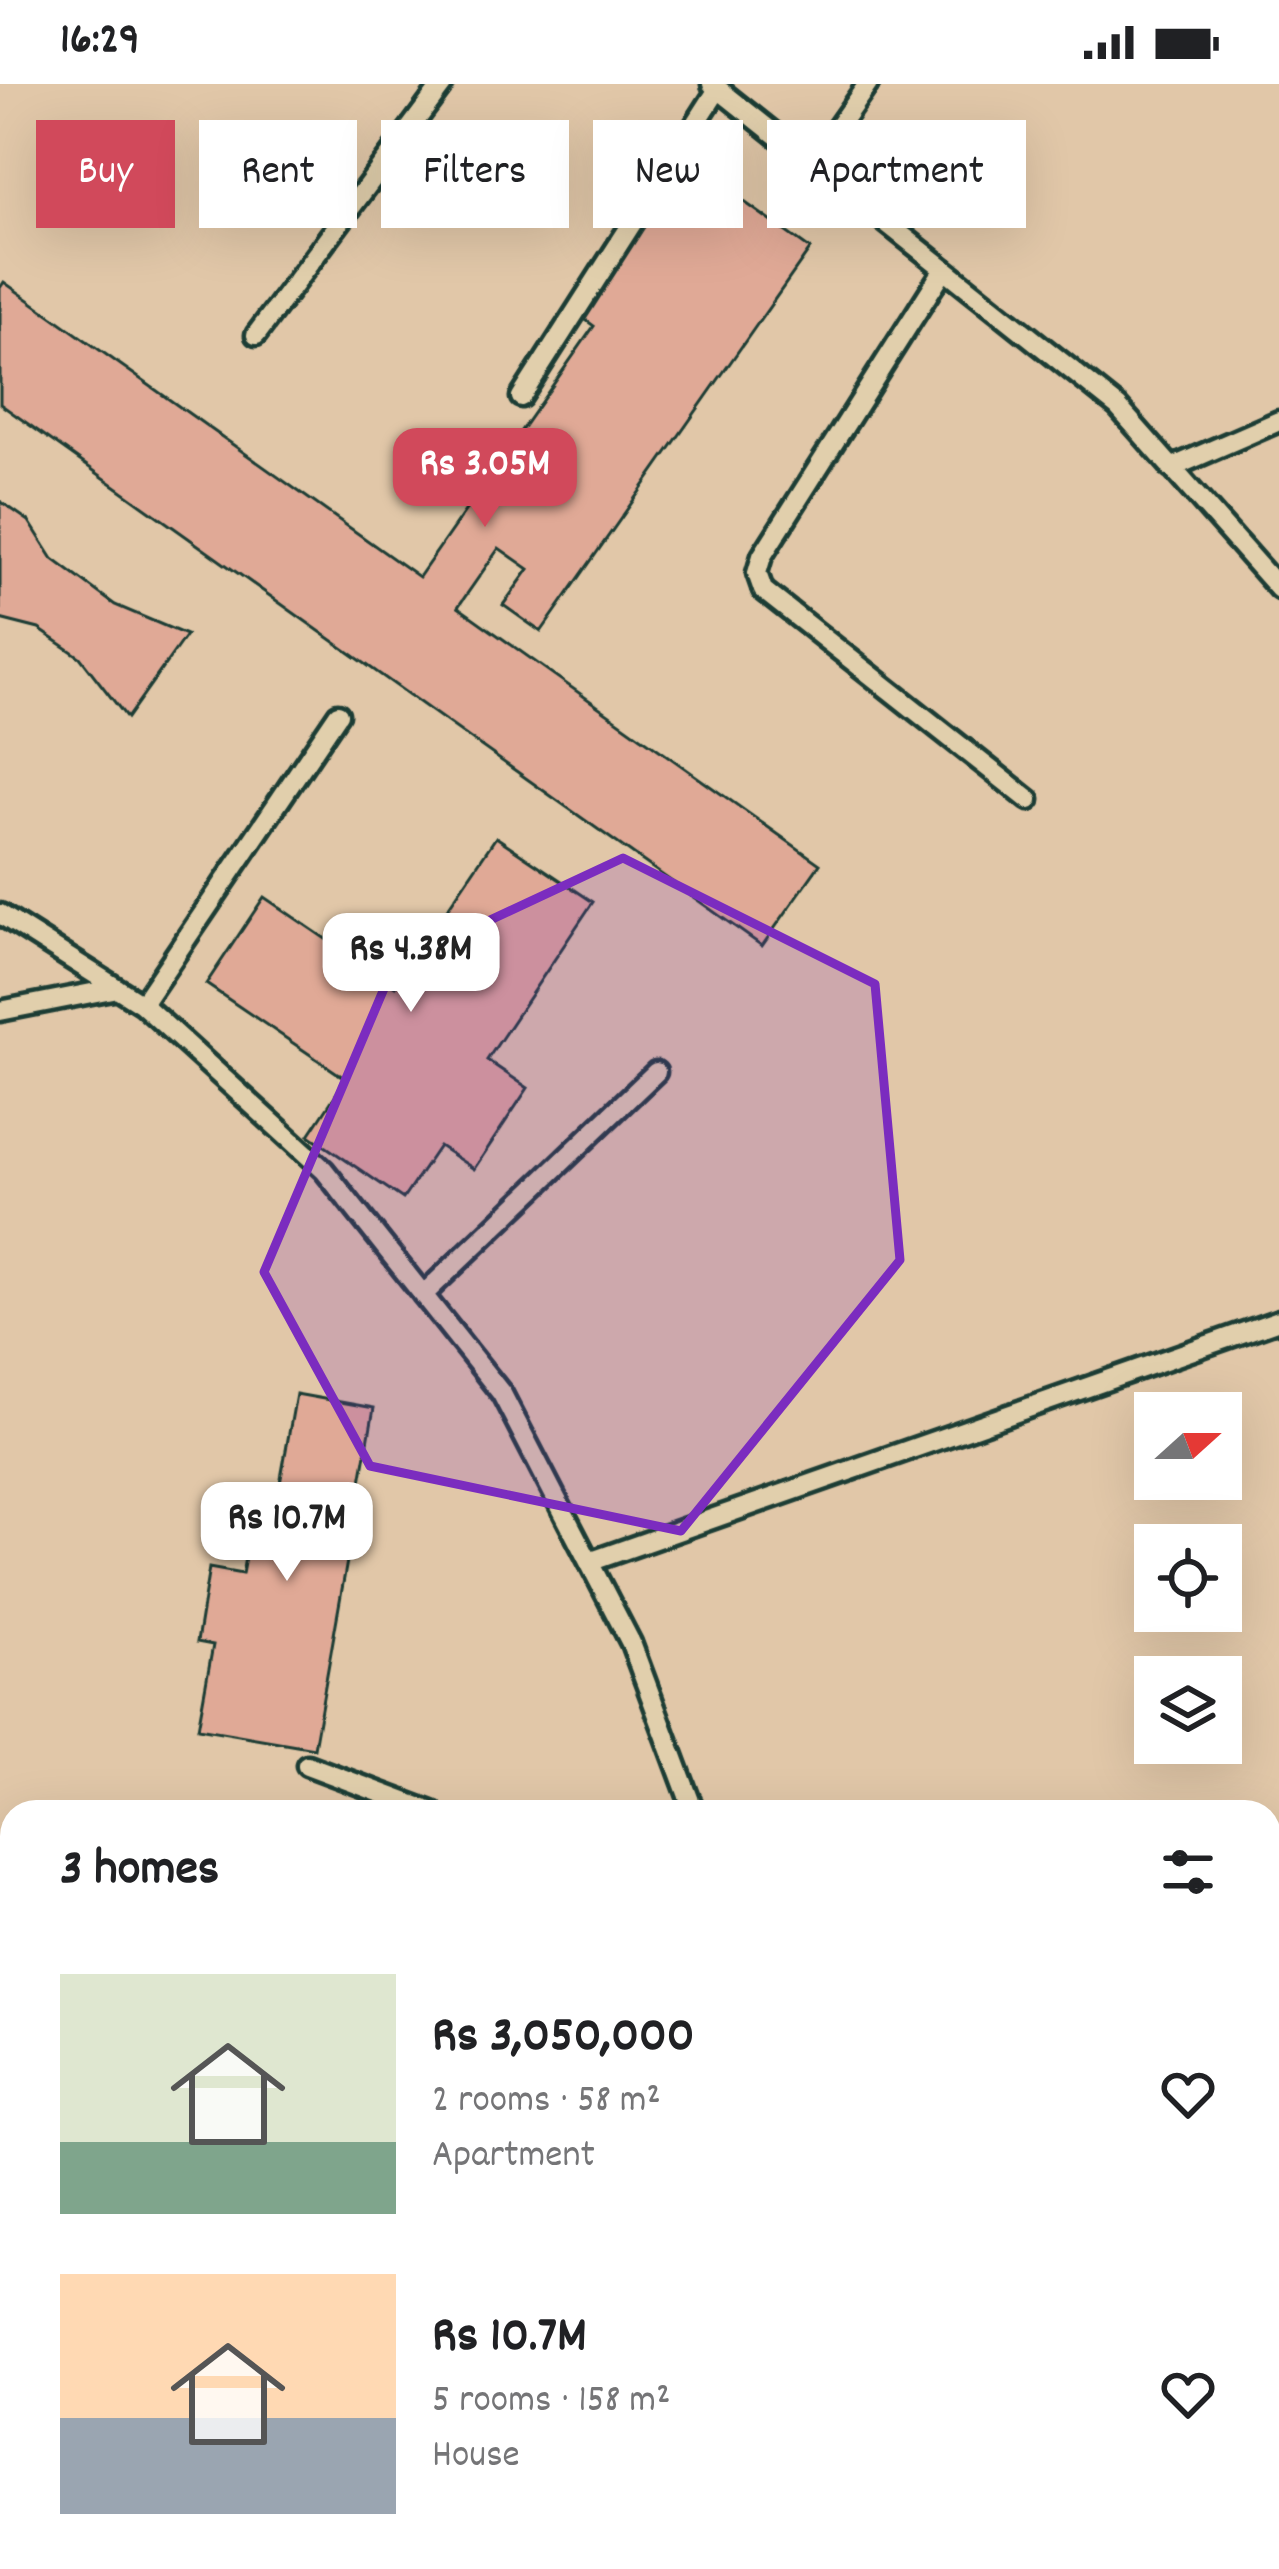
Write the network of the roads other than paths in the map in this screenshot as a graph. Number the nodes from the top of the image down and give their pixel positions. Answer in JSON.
{"nodes":[{"id":1,"x":443,"y":84,"type":"edge"},
{"id":2,"x":868,"y":84,"type":"edge"},
{"id":3,"x":715,"y":86,"type":"edge"},
{"id":4,"x":843,"y":120,"type":"edge"},
{"id":5,"x":767,"y":128,"type":"edge"},
{"id":6,"x":892,"y":228,"type":"edge"},
{"id":7,"x":944,"y":269,"type":"junction"},
{"id":8,"x":256,"y":335,"type":"dead end"},
{"id":9,"x":521,"y":397,"type":"dead end"},
{"id":10,"x":1279,"y":421,"type":"edge"},
{"id":11,"x":1171,"y":468,"type":"junction"},
{"id":12,"x":1279,"y":589,"type":"edge"},
{"id":13,"x":338,"y":714,"type":"dead end"},
{"id":14,"x":1029,"y":800,"type":"dead end"},
{"id":15,"x":0,"y":914,"type":"edge"},
{"id":16,"x":117,"y":988,"type":"junction"},
{"id":17,"x":142,"y":1004,"type":"junction"},
{"id":18,"x":0,"y":1011,"type":"edge"},
{"id":19,"x":656,"y":1072,"type":"dead end"},
{"id":20,"x":423,"y":1295,"type":"junction"},
{"id":21,"x":1279,"y":1320,"type":"edge"},
{"id":22,"x":589,"y":1562,"type":"junction"},
{"id":23,"x":307,"y":1765,"type":"dead end"},
{"id":24,"x":400,"y":1800,"type":"edge"},
{"id":25,"x":690,"y":1800,"type":"edge"}],
"edges":[{"from":1,"to":8,"type":"lane"},
{"from":2,"to":4,"type":"lane"},
{"from":3,"to":5,"type":"lane"},
{"from":3,"to":9,"type":"lane"},
{"from":6,"to":7,"type":"lane"},
{"from":7,"to":11,"type":"lane"},
{"from":7,"to":14,"type":"lane"},
{"from":10,"to":11,"type":"lane"},
{"from":11,"to":12,"type":"lane"},
{"from":13,"to":17,"type":"lane"},
{"from":15,"to":16,"type":"lane"},
{"from":16,"to":17,"type":"lane"},
{"from":16,"to":18,"type":"lane"},
{"from":17,"to":20,"type":"lane"},
{"from":19,"to":20,"type":"lane"},
{"from":20,"to":22,"type":"lane"},
{"from":21,"to":22,"type":"lane"},
{"from":22,"to":25,"type":"lane"},
{"from":23,"to":24,"type":"lane"}]}
